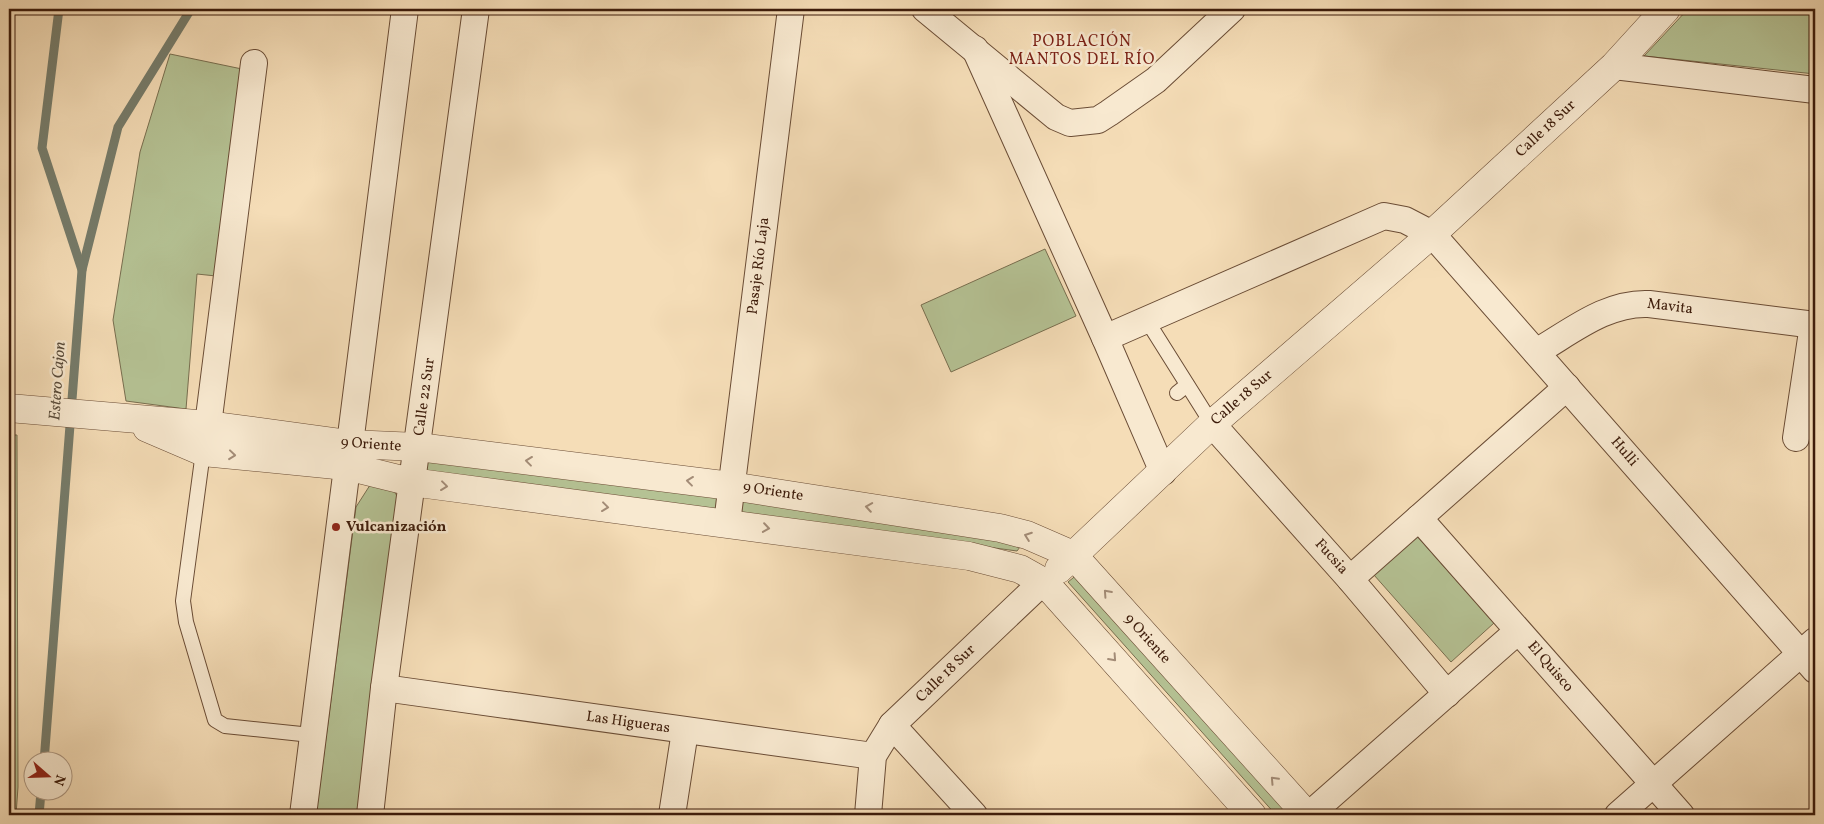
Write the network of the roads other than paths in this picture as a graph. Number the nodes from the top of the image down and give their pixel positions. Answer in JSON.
{"nodes":[{"id":1,"x":405,"y":9,"type":"edge"},
{"id":2,"x":476,"y":9,"type":"edge"},
{"id":3,"x":791,"y":9,"type":"edge"},
{"id":4,"x":925,"y":9,"type":"edge"},
{"id":5,"x":1232,"y":9,"type":"edge"},
{"id":6,"x":1666,"y":9,"type":"edge"},
{"id":7,"x":975,"y":50,"type":"junction"},
{"id":8,"x":254,"y":63,"type":"dead end"},
{"id":9,"x":1614,"y":66,"type":"junction"},
{"id":10,"x":1815,"y":90,"type":"edge"},
{"id":11,"x":1432,"y":234,"type":"junction"},
{"id":12,"x":1146,"y":319,"type":"junction"},
{"id":13,"x":1814,"y":325,"type":"edge"},
{"id":14,"x":1105,"y":338,"type":"junction"},
{"id":15,"x":1536,"y":352,"type":"junction"},
{"id":16,"x":1567,"y":387,"type":"junction"},
{"id":17,"x":9,"y":408,"type":"edge"},
{"id":18,"x":1212,"y":424,"type":"junction"},
{"id":19,"x":206,"y":438,"type":"junction"},
{"id":20,"x":1796,"y":438,"type":"dead end"},
{"id":21,"x":418,"y":447,"type":"junction"},
{"id":22,"x":347,"y":455,"type":"junction"},
{"id":23,"x":1163,"y":472,"type":"junction"},
{"id":24,"x":411,"y":482,"type":"junction"},
{"id":25,"x":731,"y":486,"type":"junction"},
{"id":26,"x":1419,"y":518,"type":"junction"},
{"id":27,"x":727,"y":522,"type":"junction"},
{"id":28,"x":1073,"y":555,"type":"junction"},
{"id":29,"x":1350,"y":579,"type":"junction"},
{"id":30,"x":1045,"y":583,"type":"junction"},
{"id":31,"x":1518,"y":630,"type":"junction"},
{"id":32,"x":1810,"y":655,"type":"edge"},
{"id":33,"x":384,"y":688,"type":"junction"},
{"id":34,"x":1447,"y":694,"type":"junction"},
{"id":35,"x":892,"y":725,"type":"junction"},
{"id":36,"x":685,"y":731,"type":"junction"},
{"id":37,"x":311,"y":735,"type":"junction"},
{"id":38,"x":873,"y":756,"type":"junction"},
{"id":39,"x":1254,"y":759,"type":"junction"},
{"id":40,"x":1653,"y":784,"type":"junction"},
{"id":41,"x":1226,"y":785,"type":"junction"},
{"id":42,"x":302,"y":815,"type":"edge"},
{"id":43,"x":370,"y":815,"type":"edge"},
{"id":44,"x":672,"y":815,"type":"edge"},
{"id":45,"x":868,"y":815,"type":"edge"},
{"id":46,"x":974,"y":815,"type":"edge"},
{"id":47,"x":1252,"y":815,"type":"edge"},
{"id":48,"x":1308,"y":815,"type":"edge"},
{"id":49,"x":1618,"y":815,"type":"edge"},
{"id":50,"x":1681,"y":815,"type":"edge"}],
"edges":[{"from":1,"to":22,"type":"street"},
{"from":2,"to":21,"type":"street","name":"Calle 22 Sur"},
{"from":3,"to":25,"type":"street","name":"Pasaje Río Laja"},
{"from":4,"to":7,"type":"street"},
{"from":5,"to":7,"type":"street"},
{"from":6,"to":9,"type":"street","name":"Calle 18 Sur"},
{"from":7,"to":14,"type":"street"},
{"from":8,"to":19,"type":"street"},
{"from":9,"to":10,"type":"street"},
{"from":9,"to":11,"type":"street","name":"Calle 18 Sur"},
{"from":11,"to":12,"type":"street"},
{"from":11,"to":15,"type":"street","name":"Hulli"},
{"from":11,"to":18,"type":"street","name":"Calle 18 Sur"},
{"from":12,"to":14,"type":"street"},
{"from":12,"to":18,"type":"lane"},
{"from":13,"to":15,"type":"street","name":"Mavita"},
{"from":13,"to":20,"type":"street"},
{"from":14,"to":23,"type":"street"},
{"from":15,"to":16,"type":"street","name":"Hulli"},
{"from":16,"to":26,"type":"street"},
{"from":16,"to":32,"type":"street","name":"Hulli"},
{"from":17,"to":19,"type":"street","name":"9 Oriente"},
{"from":18,"to":23,"type":"street","name":"Calle 18 Sur"},
{"from":18,"to":29,"type":"street","name":"Fucsia"},
{"from":19,"to":22,"type":"street","name":"9 Oriente"},
{"from":19,"to":37,"type":"lane"},
{"from":21,"to":22,"type":"street","name":"9 Oriente"},
{"from":21,"to":24,"type":"street","name":"Calle 22 Sur"},
{"from":25,"to":21,"type":"street","name":"9 Oriente","one_way":true},
{"from":22,"to":24,"type":"street","name":"9 Oriente"},
{"from":22,"to":37,"type":"street"},
{"from":23,"to":28,"type":"street","name":"Calle 18 Sur"},
{"from":24,"to":27,"type":"street","name":"9 Oriente","one_way":true},
{"from":24,"to":33,"type":"street","name":"Calle 22 Sur"},
{"from":25,"to":27,"type":"street","name":"Pasaje Río Laja"},
{"from":28,"to":25,"type":"street","name":"9 Oriente","one_way":true},
{"from":26,"to":29,"type":"street"},
{"from":26,"to":31,"type":"street","name":"El Quisco"},
{"from":27,"to":30,"type":"street","name":"9 Oriente","one_way":true},
{"from":28,"to":30,"type":"street","name":"Calle 18 Sur"},
{"from":39,"to":28,"type":"street","name":"9 Oriente","one_way":true},
{"from":29,"to":34,"type":"street","name":"Fucsia"},
{"from":30,"to":35,"type":"street","name":"Calle 18 Sur"},
{"from":30,"to":41,"type":"street","name":"9 Oriente","one_way":true},
{"from":31,"to":34,"type":"street"},
{"from":31,"to":40,"type":"street","name":"El Quisco"},
{"from":32,"to":40,"type":"street"},
{"from":33,"to":36,"type":"street","name":"Las Higueras"},
{"from":33,"to":43,"type":"street","name":"Calle 22 Sur"},
{"from":34,"to":48,"type":"street"},
{"from":35,"to":38,"type":"street","name":"Calle 18 Sur"},
{"from":35,"to":46,"type":"street"},
{"from":36,"to":38,"type":"street","name":"Las Higueras"},
{"from":36,"to":44,"type":"street"},
{"from":37,"to":42,"type":"street"},
{"from":38,"to":45,"type":"street","name":"Calle 18 Sur"},
{"from":39,"to":41,"type":"street"},
{"from":48,"to":39,"type":"street","name":"9 Oriente","one_way":true},
{"from":40,"to":49,"type":"street"},
{"from":40,"to":50,"type":"street","name":"El Quisco"},
{"from":41,"to":47,"type":"street","name":"9 Oriente"}]}
